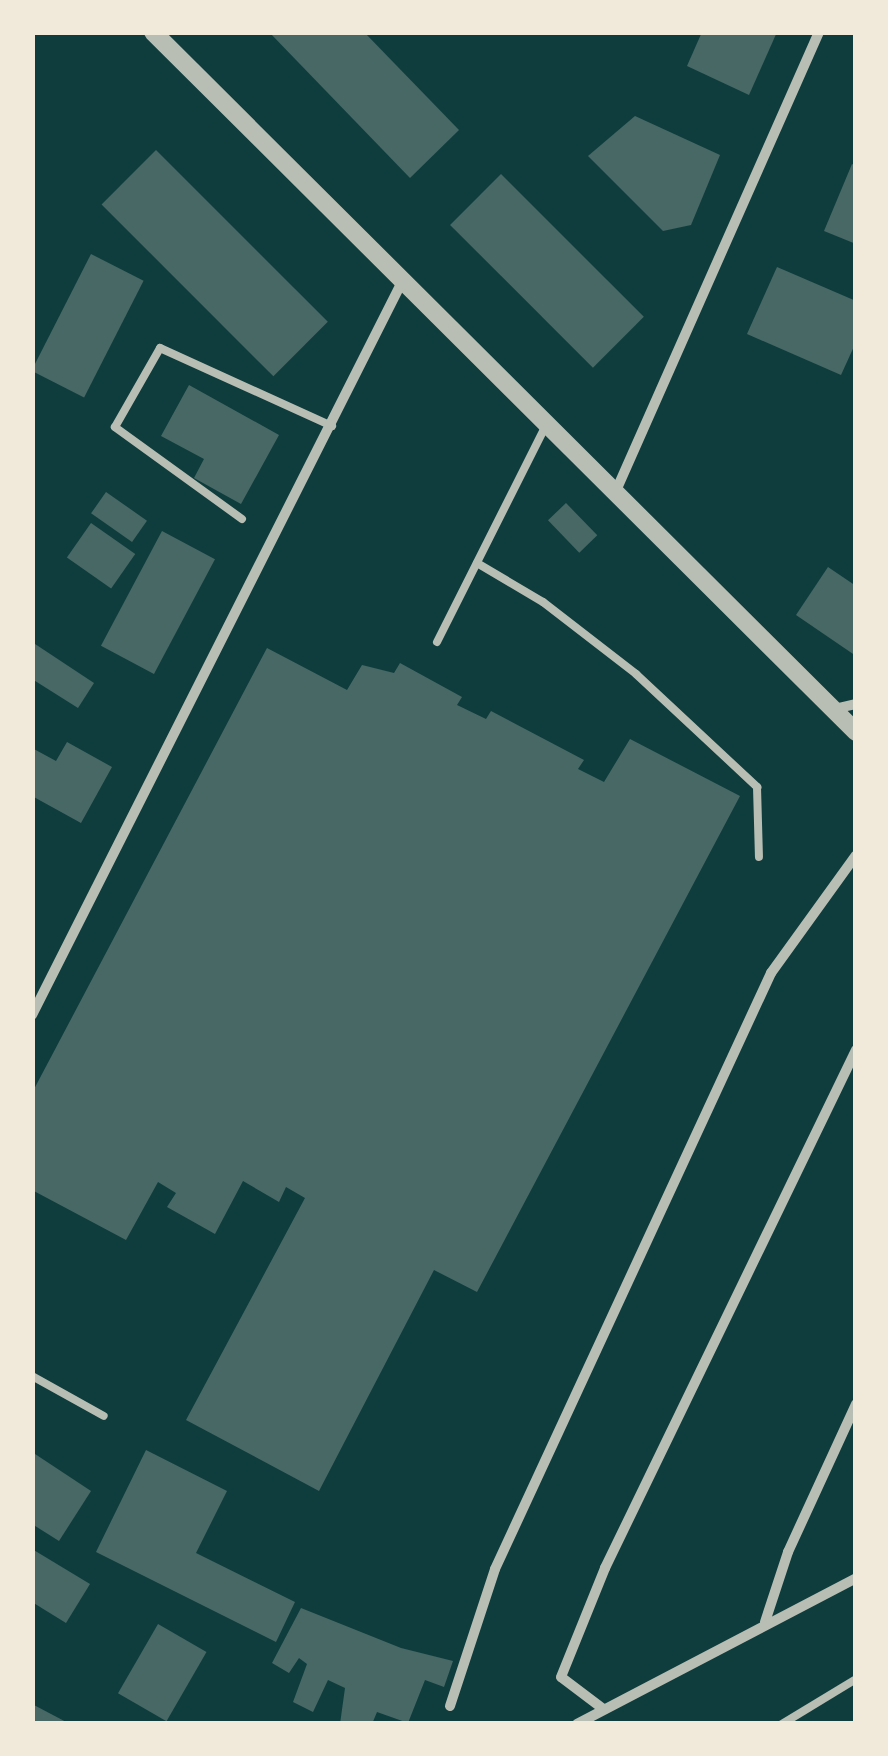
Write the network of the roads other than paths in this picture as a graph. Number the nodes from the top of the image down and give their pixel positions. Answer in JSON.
{"nodes":[{"id":1,"x":153,"y":32,"type":"edge"},
{"id":2,"x":819,"y":32,"type":"edge"},
{"id":3,"x":403,"y":280,"type":"junction"},
{"id":4,"x":546,"y":424,"type":"junction"},
{"id":5,"x":332,"y":426,"type":"junction"},
{"id":6,"x":614,"y":494,"type":"junction"},
{"id":7,"x":242,"y":519,"type":"dead end"},
{"id":8,"x":477,"y":563,"type":"junction"},
{"id":9,"x":438,"y":642,"type":"dead end"},
{"id":10,"x":856,"y":704,"type":"edge"},
{"id":11,"x":834,"y":710,"type":"junction"},
{"id":12,"x":856,"y":732,"type":"edge"},
{"id":13,"x":856,"y":855,"type":"edge"},
{"id":14,"x":759,"y":857,"type":"dead end"},
{"id":15,"x":32,"y":1015,"type":"edge"},
{"id":16,"x":856,"y":1050,"type":"edge"},
{"id":17,"x":32,"y":1376,"type":"edge"},
{"id":18,"x":856,"y":1404,"type":"edge"},
{"id":19,"x":104,"y":1416,"type":"dead end"},
{"id":20,"x":856,"y":1578,"type":"edge"},
{"id":21,"x":766,"y":1622,"type":"junction"},
{"id":22,"x":856,"y":1679,"type":"edge"},
{"id":23,"x":450,"y":1706,"type":"dead end"},
{"id":24,"x":602,"y":1708,"type":"junction"},
{"id":25,"x":577,"y":1724,"type":"edge"},
{"id":26,"x":782,"y":1724,"type":"edge"}],
"edges":[{"from":1,"to":3,"type":"street"},
{"from":2,"to":6,"type":"street"},
{"from":3,"to":4,"type":"street"},
{"from":3,"to":5,"type":"street"},
{"from":4,"to":6,"type":"street"},
{"from":4,"to":8,"type":"lane"},
{"from":5,"to":7,"type":"lane"},
{"from":5,"to":15,"type":"street"},
{"from":6,"to":11,"type":"street"},
{"from":8,"to":9,"type":"lane"},
{"from":8,"to":14,"type":"lane"},
{"from":10,"to":11,"type":"street"},
{"from":11,"to":12,"type":"street"},
{"from":13,"to":23,"type":"street"},
{"from":16,"to":24,"type":"street"},
{"from":17,"to":19,"type":"lane"},
{"from":18,"to":21,"type":"street"},
{"from":20,"to":21,"type":"street"},
{"from":21,"to":24,"type":"street"},
{"from":22,"to":26,"type":"lane"},
{"from":24,"to":25,"type":"street"}]}
